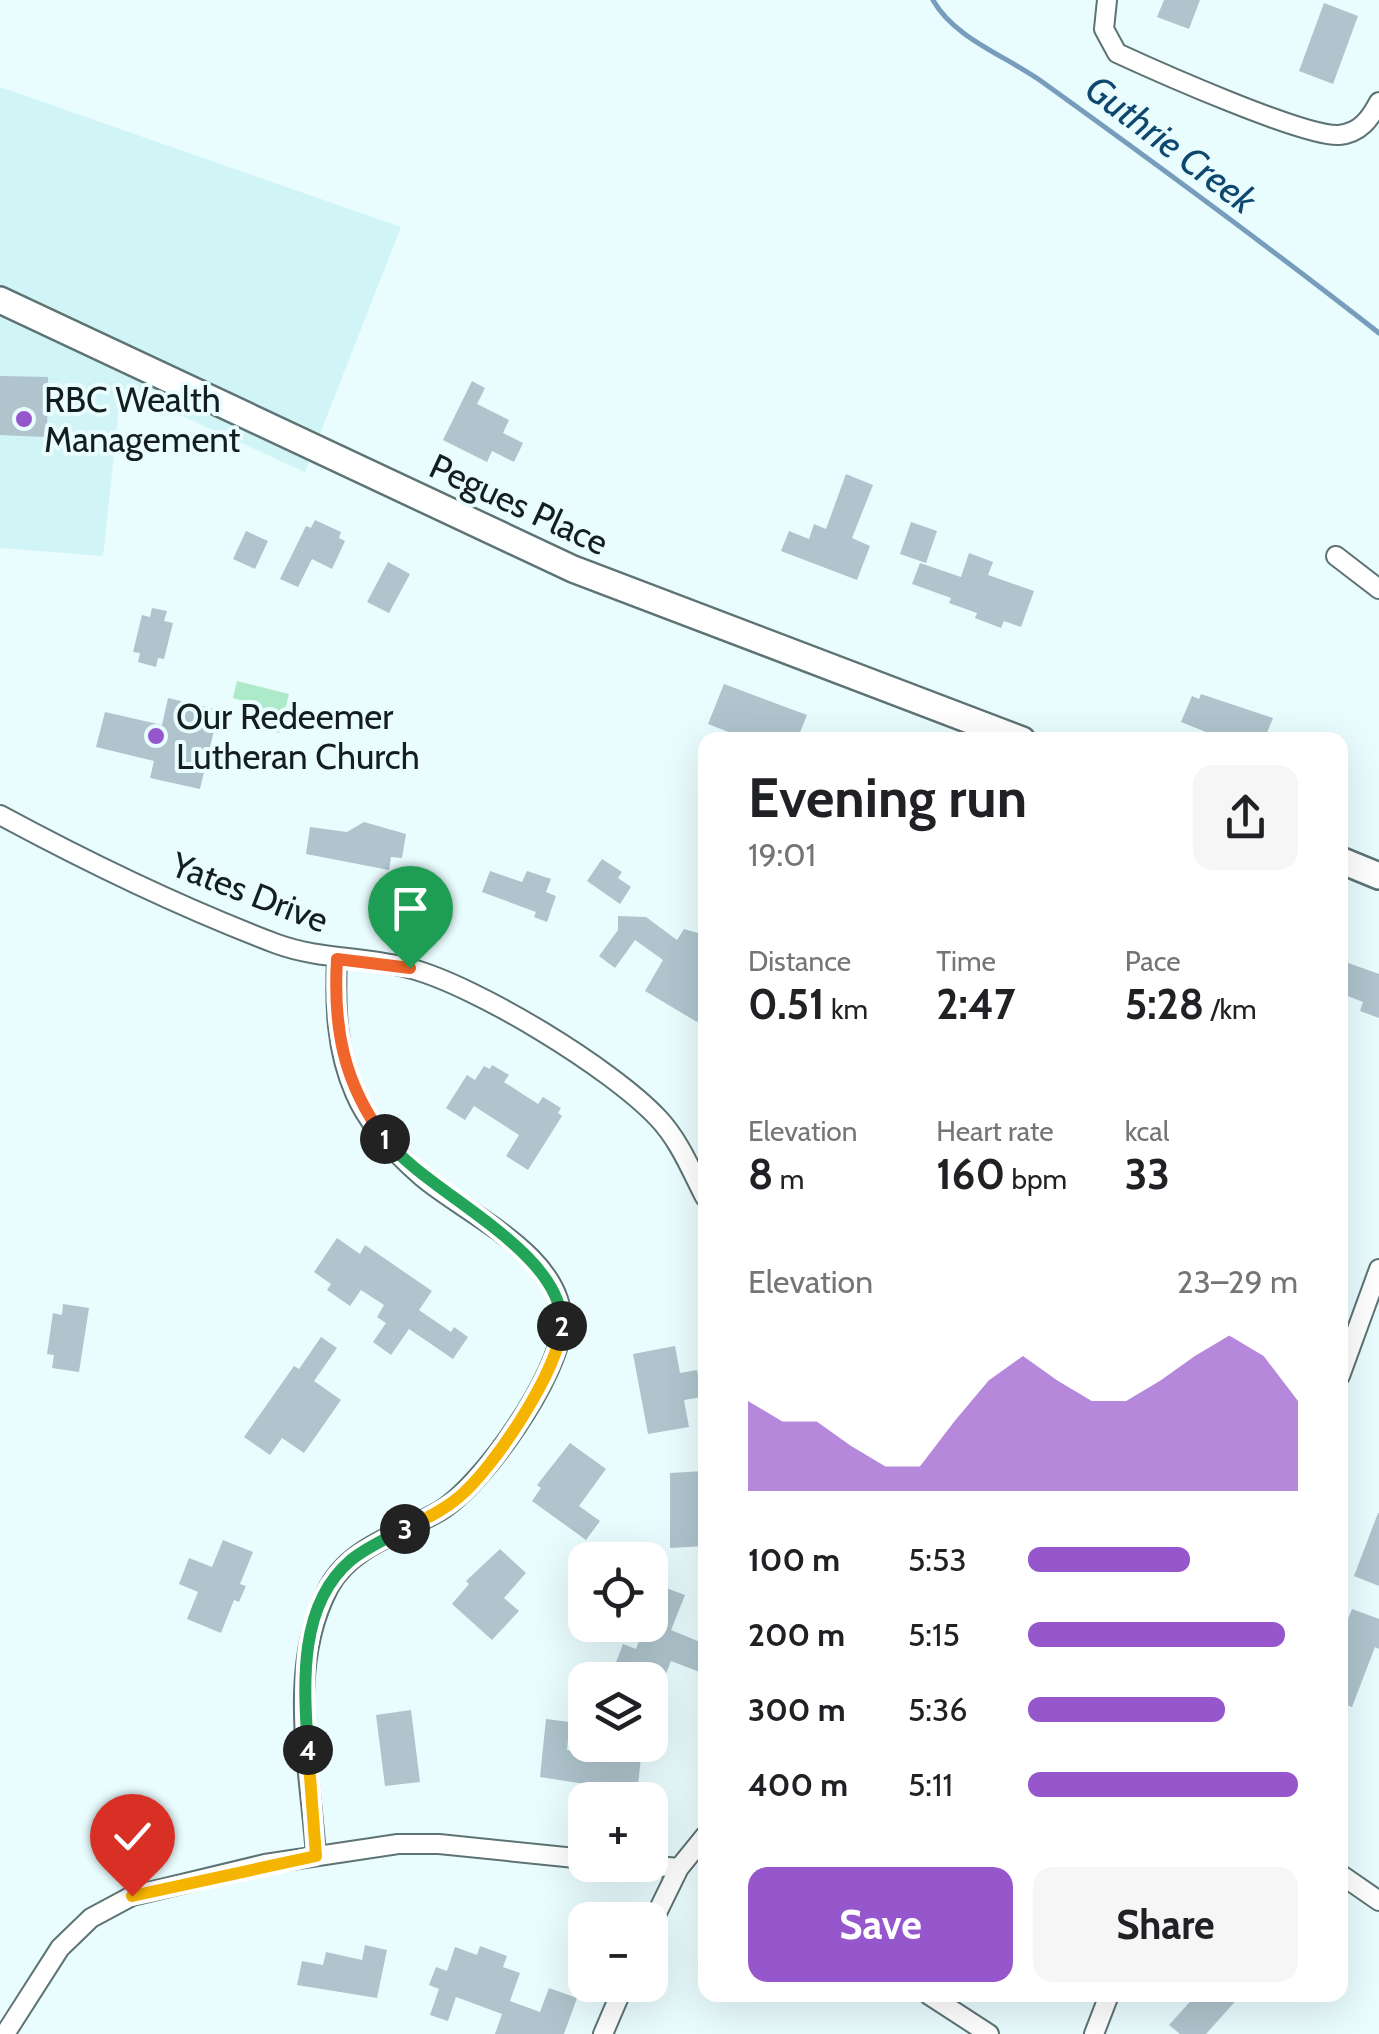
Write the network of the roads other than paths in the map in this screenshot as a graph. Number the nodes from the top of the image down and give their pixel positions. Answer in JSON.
{"nodes":[{"id":1,"x":1107,"y":0,"type":"edge"},
{"id":2,"x":1379,"y":102,"type":"edge"},
{"id":3,"x":0,"y":300,"type":"edge"},
{"id":4,"x":1336,"y":556,"type":"dead end"},
{"id":5,"x":1379,"y":589,"type":"edge"},
{"id":6,"x":1001,"y":732,"type":"edge"},
{"id":7,"x":0,"y":815,"type":"edge"},
{"id":8,"x":1348,"y":863,"type":"edge"},
{"id":9,"x":1379,"y":876,"type":"edge"},
{"id":10,"x":337,"y":959,"type":"junction"},
{"id":11,"x":698,"y":1184,"type":"edge"},
{"id":12,"x":1379,"y":1269,"type":"edge"},
{"id":13,"x":1348,"y":1354,"type":"edge"},
{"id":14,"x":698,"y":1845,"type":"edge"},
{"id":15,"x":316,"y":1856,"type":"junction"},
{"id":16,"x":568,"y":1856,"type":"edge"},
{"id":17,"x":668,"y":1867,"type":"edge"},
{"id":18,"x":679,"y":1868,"type":"junction"},
{"id":19,"x":1348,"y":1880,"type":"edge"},
{"id":20,"x":663,"y":1902,"type":"edge"},
{"id":21,"x":1379,"y":1902,"type":"edge"},
{"id":22,"x":616,"y":2002,"type":"edge"},
{"id":23,"x":940,"y":2002,"type":"edge"},
{"id":24,"x":1106,"y":2002,"type":"edge"},
{"id":25,"x":5,"y":2034,"type":"edge"},
{"id":26,"x":602,"y":2034,"type":"edge"},
{"id":27,"x":989,"y":2034,"type":"edge"},
{"id":28,"x":1094,"y":2034,"type":"edge"}],
"edges":[{"from":1,"to":2,"type":"street"},
{"from":3,"to":6,"type":"street","name":"Pegues Place"},
{"from":4,"to":5,"type":"street"},
{"from":7,"to":10,"type":"street","name":"Yates Drive"},
{"from":8,"to":9,"type":"street"},
{"from":10,"to":11,"type":"street","name":"Yates Drive"},
{"from":10,"to":15,"type":"street"},
{"from":12,"to":13,"type":"street"},
{"from":14,"to":18,"type":"street"},
{"from":15,"to":16,"type":"street"},
{"from":15,"to":25,"type":"street"},
{"from":17,"to":18,"type":"street"},
{"from":18,"to":20,"type":"street"},
{"from":19,"to":21,"type":"street"},
{"from":22,"to":26,"type":"street"},
{"from":23,"to":27,"type":"street"},
{"from":24,"to":28,"type":"street"}]}
